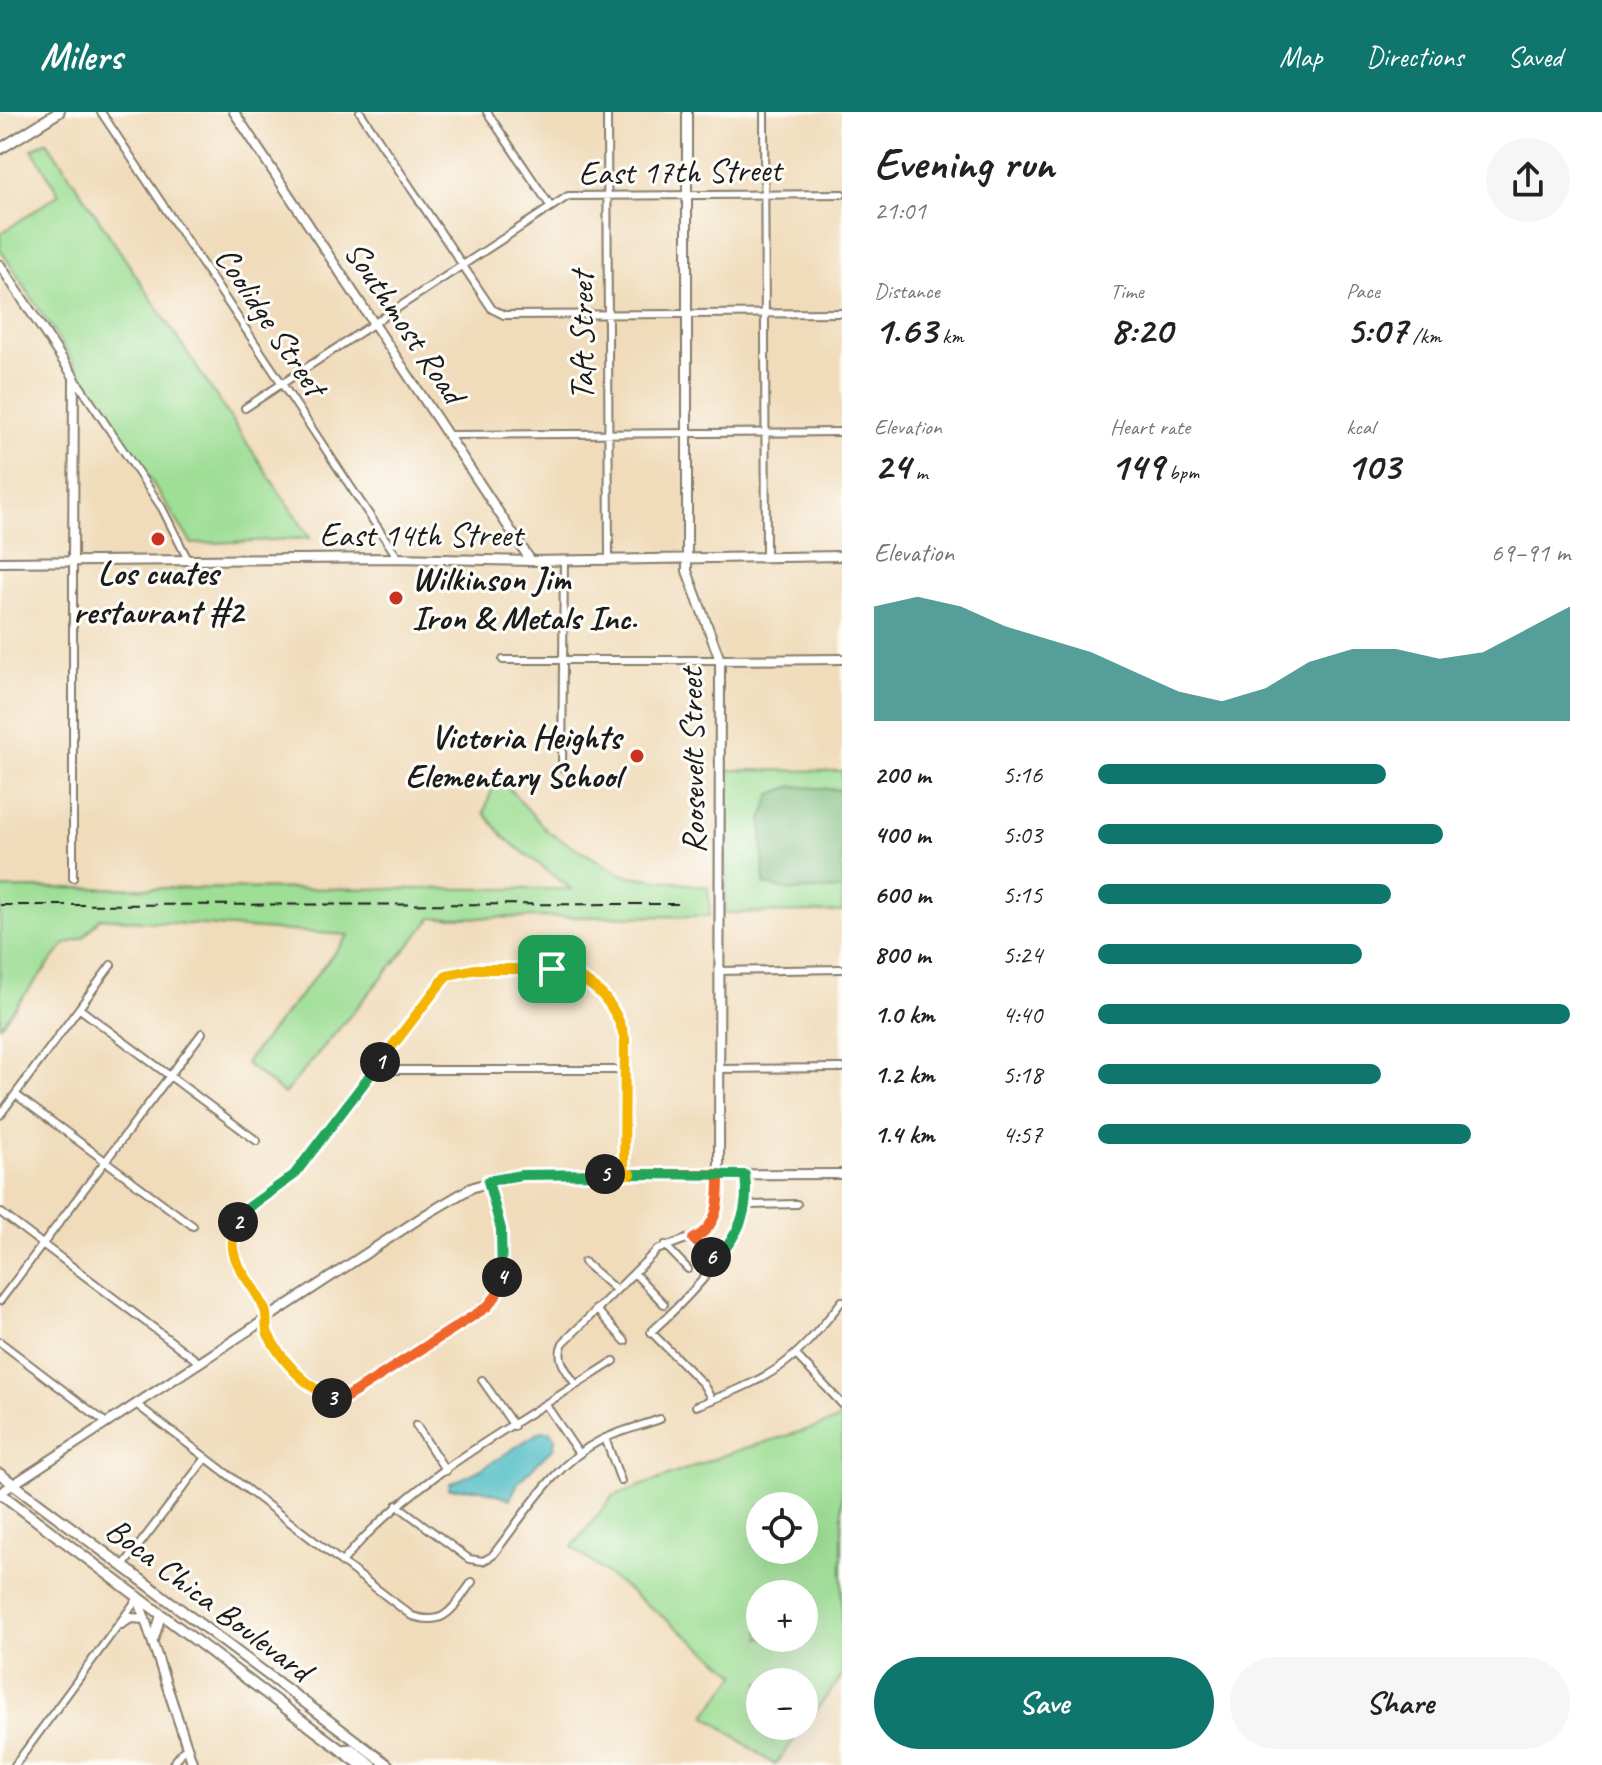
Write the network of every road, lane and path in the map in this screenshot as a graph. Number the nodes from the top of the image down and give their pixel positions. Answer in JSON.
{"nodes":[{"id":1,"x":58,"y":112,"type":"edge"},
{"id":2,"x":101,"y":112,"type":"edge"},
{"id":3,"x":234,"y":112,"type":"edge"},
{"id":4,"x":360,"y":112,"type":"edge"},
{"id":5,"x":487,"y":112,"type":"edge"},
{"id":6,"x":607,"y":112,"type":"edge"},
{"id":7,"x":687,"y":112,"type":"edge"},
{"id":8,"x":764,"y":112,"type":"edge"},
{"id":9,"x":0,"y":149,"type":"edge"},
{"id":10,"x":764,"y":194,"type":"junction"},
{"id":11,"x":842,"y":194,"type":"edge"},
{"id":12,"x":607,"y":195,"type":"junction"},
{"id":13,"x":687,"y":195,"type":"junction"},
{"id":14,"x":551,"y":207,"type":"junction"},
{"id":15,"x":0,"y":265,"type":"edge"},
{"id":16,"x":462,"y":265,"type":"junction"},
{"id":17,"x":765,"y":313,"type":"junction"},
{"id":18,"x":842,"y":313,"type":"edge"},
{"id":19,"x":607,"y":314,"type":"junction"},
{"id":20,"x":688,"y":314,"type":"junction"},
{"id":21,"x":375,"y":323,"type":"junction"},
{"id":22,"x":74,"y":377,"type":"junction"},
{"id":23,"x":281,"y":384,"type":"junction"},
{"id":24,"x":245,"y":408,"type":"dead end"},
{"id":25,"x":842,"y":432,"type":"edge"},
{"id":26,"x":688,"y":433,"type":"junction"},
{"id":27,"x":765,"y":433,"type":"junction"},
{"id":28,"x":607,"y":434,"type":"junction"},
{"id":29,"x":449,"y":435,"type":"junction"},
{"id":30,"x":842,"y":556,"type":"edge"},
{"id":31,"x":688,"y":557,"type":"junction"},
{"id":32,"x":766,"y":557,"type":"junction"},
{"id":33,"x":398,"y":558,"type":"junction"},
{"id":34,"x":188,"y":560,"type":"junction"},
{"id":35,"x":531,"y":561,"type":"junction"},
{"id":36,"x":564,"y":561,"type":"junction"},
{"id":37,"x":609,"y":561,"type":"junction"},
{"id":38,"x":0,"y":562,"type":"edge"},
{"id":39,"x":73,"y":562,"type":"junction"},
{"id":40,"x":842,"y":659,"type":"edge"},
{"id":41,"x":503,"y":660,"type":"dead end"},
{"id":42,"x":720,"y":660,"type":"junction"},
{"id":43,"x":562,"y":662,"type":"junction"},
{"id":44,"x":562,"y":768,"type":"dead end"},
{"id":45,"x":73,"y":878,"type":"dead end"},
{"id":46,"x":111,"y":965,"type":"dead end"},
{"id":47,"x":842,"y":969,"type":"edge"},
{"id":48,"x":719,"y":971,"type":"junction"},
{"id":49,"x":80,"y":1009,"type":"junction"},
{"id":50,"x":202,"y":1033,"type":"dead end"},
{"id":51,"x":842,"y":1068,"type":"edge"},
{"id":52,"x":720,"y":1069,"type":"junction"},
{"id":53,"x":373,"y":1070,"type":"junction"},
{"id":54,"x":624,"y":1070,"type":"junction"},
{"id":55,"x":170,"y":1077,"type":"junction"},
{"id":56,"x":16,"y":1095,"type":"junction"},
{"id":57,"x":0,"y":1115,"type":"edge"},
{"id":58,"x":257,"y":1141,"type":"dead end"},
{"id":59,"x":106,"y":1160,"type":"junction"},
{"id":60,"x":624,"y":1174,"type":"junction"},
{"id":61,"x":719,"y":1174,"type":"junction"},
{"id":62,"x":842,"y":1174,"type":"edge"},
{"id":63,"x":745,"y":1175,"type":"junction"},
{"id":64,"x":488,"y":1181,"type":"junction"},
{"id":65,"x":797,"y":1204,"type":"dead end"},
{"id":66,"x":747,"y":1205,"type":"junction"},
{"id":67,"x":0,"y":1212,"type":"edge"},
{"id":68,"x":193,"y":1226,"type":"dead end"},
{"id":69,"x":693,"y":1239,"type":"junction"},
{"id":70,"x":43,"y":1244,"type":"junction"},
{"id":71,"x":665,"y":1245,"type":"junction"},
{"id":72,"x":715,"y":1261,"type":"junction"},
{"id":73,"x":584,"y":1262,"type":"dead end"},
{"id":74,"x":688,"y":1269,"type":"dead end"},
{"id":75,"x":634,"y":1273,"type":"junction"},
{"id":76,"x":616,"y":1290,"type":"junction"},
{"id":77,"x":0,"y":1301,"type":"edge"},
{"id":78,"x":842,"y":1301,"type":"edge"},
{"id":79,"x":664,"y":1304,"type":"dead end"},
{"id":80,"x":596,"y":1309,"type":"junction"},
{"id":81,"x":267,"y":1318,"type":"junction"},
{"id":82,"x":625,"y":1341,"type":"dead end"},
{"id":83,"x":0,"y":1342,"type":"edge"},
{"id":84,"x":797,"y":1356,"type":"junction"},
{"id":85,"x":614,"y":1361,"type":"dead end"},
{"id":86,"x":200,"y":1363,"type":"junction"},
{"id":87,"x":482,"y":1380,"type":"dead end"},
{"id":88,"x":576,"y":1385,"type":"junction"},
{"id":89,"x":712,"y":1400,"type":"junction"},
{"id":90,"x":136,"y":1404,"type":"junction"},
{"id":91,"x":842,"y":1404,"type":"edge"},
{"id":92,"x":546,"y":1405,"type":"junction"},
{"id":93,"x":696,"y":1406,"type":"dead end"},
{"id":94,"x":660,"y":1419,"type":"dead end"},
{"id":95,"x":105,"y":1422,"type":"junction"},
{"id":96,"x":416,"y":1425,"type":"dead end"},
{"id":97,"x":514,"y":1426,"type":"junction"},
{"id":98,"x":605,"y":1438,"type":"junction"},
{"id":99,"x":579,"y":1454,"type":"junction"},
{"id":100,"x":205,"y":1459,"type":"junction"},
{"id":101,"x":446,"y":1471,"type":"junction"},
{"id":102,"x":0,"y":1474,"type":"edge"},
{"id":103,"x":621,"y":1481,"type":"dead end"},
{"id":104,"x":13,"y":1484,"type":"junction"},
{"id":105,"x":0,"y":1493,"type":"edge"},
{"id":106,"x":397,"y":1505,"type":"junction"},
{"id":107,"x":343,"y":1561,"type":"junction"},
{"id":108,"x":123,"y":1566,"type":"junction"},
{"id":109,"x":472,"y":1582,"type":"dead end"},
{"id":110,"x":138,"y":1598,"type":"junction"},
{"id":111,"x":161,"y":1615,"type":"junction"},
{"id":112,"x":145,"y":1619,"type":"junction"},
{"id":113,"x":121,"y":1624,"type":"junction"},
{"id":114,"x":154,"y":1638,"type":"junction"},
{"id":115,"x":187,"y":1746,"type":"junction"},
{"id":116,"x":341,"y":1750,"type":"junction"},
{"id":117,"x":15,"y":1765,"type":"edge"},
{"id":118,"x":172,"y":1765,"type":"edge"},
{"id":119,"x":193,"y":1765,"type":"edge"},
{"id":120,"x":361,"y":1765,"type":"edge"},
{"id":121,"x":372,"y":1765,"type":"edge"},
{"id":122,"x":388,"y":1765,"type":"edge"}],
"edges":[{"from":1,"to":9,"type":"main road"},
{"from":2,"to":23,"type":"street","name":"Coolidge Street"},
{"from":3,"to":21,"type":"street","name":"Southmost Road"},
{"from":4,"to":16,"type":"street"},
{"from":5,"to":14,"type":"street"},
{"from":6,"to":12,"type":"street","name":"Taft Street"},
{"from":7,"to":13,"type":"street","name":"Roosevelt Street"},
{"from":8,"to":10,"type":"street"},
{"from":10,"to":11,"type":"street","name":"East 17th Street"},
{"from":10,"to":13,"type":"street","name":"East 17th Street"},
{"from":10,"to":17,"type":"street"},
{"from":12,"to":13,"type":"street","name":"East 17th Street"},
{"from":12,"to":14,"type":"street","name":"East 17th Street"},
{"from":12,"to":19,"type":"street","name":"Taft Street"},
{"from":13,"to":20,"type":"street","name":"Roosevelt Street"},
{"from":14,"to":16,"type":"street","name":"East 17th Street"},
{"from":15,"to":22,"type":"street"},
{"from":16,"to":19,"type":"street"},
{"from":16,"to":21,"type":"street","name":"East 17th Street"},
{"from":17,"to":18,"type":"street"},
{"from":17,"to":20,"type":"street"},
{"from":17,"to":27,"type":"street"},
{"from":19,"to":20,"type":"street"},
{"from":19,"to":28,"type":"street","name":"Taft Street"},
{"from":20,"to":26,"type":"street","name":"Roosevelt Street"},
{"from":21,"to":23,"type":"street","name":"East 17th Street"},
{"from":21,"to":29,"type":"street","name":"Southmost Road"},
{"from":22,"to":34,"type":"street"},
{"from":22,"to":39,"type":"street"},
{"from":23,"to":24,"type":"street","name":"East 17th Street"},
{"from":23,"to":33,"type":"street","name":"Coolidge Street"},
{"from":25,"to":27,"type":"street"},
{"from":26,"to":27,"type":"street"},
{"from":26,"to":28,"type":"street"},
{"from":26,"to":31,"type":"street","name":"Roosevelt Street"},
{"from":27,"to":32,"type":"street"},
{"from":28,"to":29,"type":"street"},
{"from":28,"to":37,"type":"street","name":"Taft Street"},
{"from":29,"to":35,"type":"street","name":"Southmost Road"},
{"from":30,"to":32,"type":"street","name":"East 14th Street"},
{"from":31,"to":32,"type":"street","name":"East 14th Street"},
{"from":31,"to":37,"type":"street","name":"East 14th Street"},
{"from":31,"to":42,"type":"street","name":"Roosevelt Street"},
{"from":33,"to":34,"type":"street","name":"East 14th Street"},
{"from":33,"to":35,"type":"street","name":"East 14th Street"},
{"from":34,"to":39,"type":"street","name":"East 14th Street"},
{"from":35,"to":36,"type":"street","name":"East 14th Street"},
{"from":36,"to":37,"type":"street","name":"East 14th Street"},
{"from":36,"to":43,"type":"street"},
{"from":38,"to":39,"type":"street","name":"East 14th Street"},
{"from":39,"to":45,"type":"street"},
{"from":40,"to":42,"type":"street"},
{"from":41,"to":43,"type":"street"},
{"from":42,"to":43,"type":"street"},
{"from":42,"to":48,"type":"street","name":"Roosevelt Street"},
{"from":43,"to":44,"type":"street"},
{"from":46,"to":49,"type":"street"},
{"from":47,"to":48,"type":"street"},
{"from":48,"to":52,"type":"street","name":"Roosevelt Street"},
{"from":49,"to":55,"type":"street"},
{"from":49,"to":56,"type":"street"},
{"from":50,"to":55,"type":"street"},
{"from":51,"to":52,"type":"street"},
{"from":52,"to":61,"type":"street","name":"Roosevelt Street"},
{"from":53,"to":54,"type":"street"},
{"from":53,"to":54,"type":"street"},
{"from":53,"to":81,"type":"street"},
{"from":54,"to":60,"type":"street"},
{"from":55,"to":58,"type":"street"},
{"from":55,"to":59,"type":"street"},
{"from":56,"to":57,"type":"street"},
{"from":56,"to":59,"type":"street"},
{"from":59,"to":68,"type":"street"},
{"from":59,"to":70,"type":"street"},
{"from":60,"to":61,"type":"street"},
{"from":60,"to":64,"type":"street"},
{"from":61,"to":63,"type":"street"},
{"from":61,"to":69,"type":"street"},
{"from":62,"to":63,"type":"street"},
{"from":63,"to":66,"type":"street"},
{"from":64,"to":81,"type":"street"},
{"from":64,"to":81,"type":"street"},
{"from":65,"to":66,"type":"street"},
{"from":66,"to":72,"type":"street"},
{"from":67,"to":70,"type":"street"},
{"from":69,"to":71,"type":"street"},
{"from":69,"to":72,"type":"street"},
{"from":70,"to":77,"type":"street"},
{"from":70,"to":86,"type":"street"},
{"from":71,"to":74,"type":"street"},
{"from":71,"to":75,"type":"street"},
{"from":72,"to":89,"type":"street"},
{"from":73,"to":76,"type":"street"},
{"from":75,"to":76,"type":"street"},
{"from":75,"to":79,"type":"street"},
{"from":76,"to":80,"type":"street"},
{"from":78,"to":84,"type":"street"},
{"from":80,"to":82,"type":"street"},
{"from":80,"to":88,"type":"street"},
{"from":81,"to":86,"type":"street"},
{"from":83,"to":95,"type":"street"},
{"from":84,"to":89,"type":"street"},
{"from":84,"to":91,"type":"street"},
{"from":85,"to":88,"type":"street"},
{"from":86,"to":90,"type":"street"},
{"from":87,"to":97,"type":"street"},
{"from":88,"to":92,"type":"street"},
{"from":89,"to":93,"type":"street"},
{"from":90,"to":95,"type":"street"},
{"from":90,"to":100,"type":"street"},
{"from":92,"to":97,"type":"street"},
{"from":92,"to":99,"type":"street"},
{"from":94,"to":98,"type":"street"},
{"from":95,"to":104,"type":"street"},
{"from":96,"to":101,"type":"street"},
{"from":97,"to":101,"type":"street"},
{"from":98,"to":99,"type":"street"},
{"from":98,"to":103,"type":"street"},
{"from":99,"to":106,"type":"street"},
{"from":100,"to":107,"type":"street"},
{"from":100,"to":108,"type":"street"},
{"from":101,"to":106,"type":"street"},
{"from":102,"to":104,"type":"main road","name":"Boca Chica Boulevard"},
{"from":104,"to":105,"type":"street"},
{"from":104,"to":108,"type":"main road","name":"Boca Chica Boulevard"},
{"from":105,"to":110,"type":"main road","name":"Boca Chica Boulevard"},
{"from":106,"to":107,"type":"street"},
{"from":107,"to":109,"type":"street"},
{"from":108,"to":122,"type":"main road","name":"Boca Chica Boulevard"},
{"from":110,"to":111,"type":"main road","name":"Boca Chica Boulevard"},
{"from":110,"to":112,"type":"street"},
{"from":110,"to":113,"type":"street"},
{"from":111,"to":114,"type":"street"},
{"from":111,"to":116,"type":"main road","name":"Boca Chica Boulevard"},
{"from":112,"to":113,"type":"street"},
{"from":112,"to":114,"type":"street"},
{"from":113,"to":117,"type":"street"},
{"from":114,"to":115,"type":"street"},
{"from":115,"to":118,"type":"street"},
{"from":115,"to":119,"type":"street"},
{"from":116,"to":120,"type":"main road","name":"Boca Chica Boulevard"},
{"from":116,"to":121,"type":"main road"}]}
